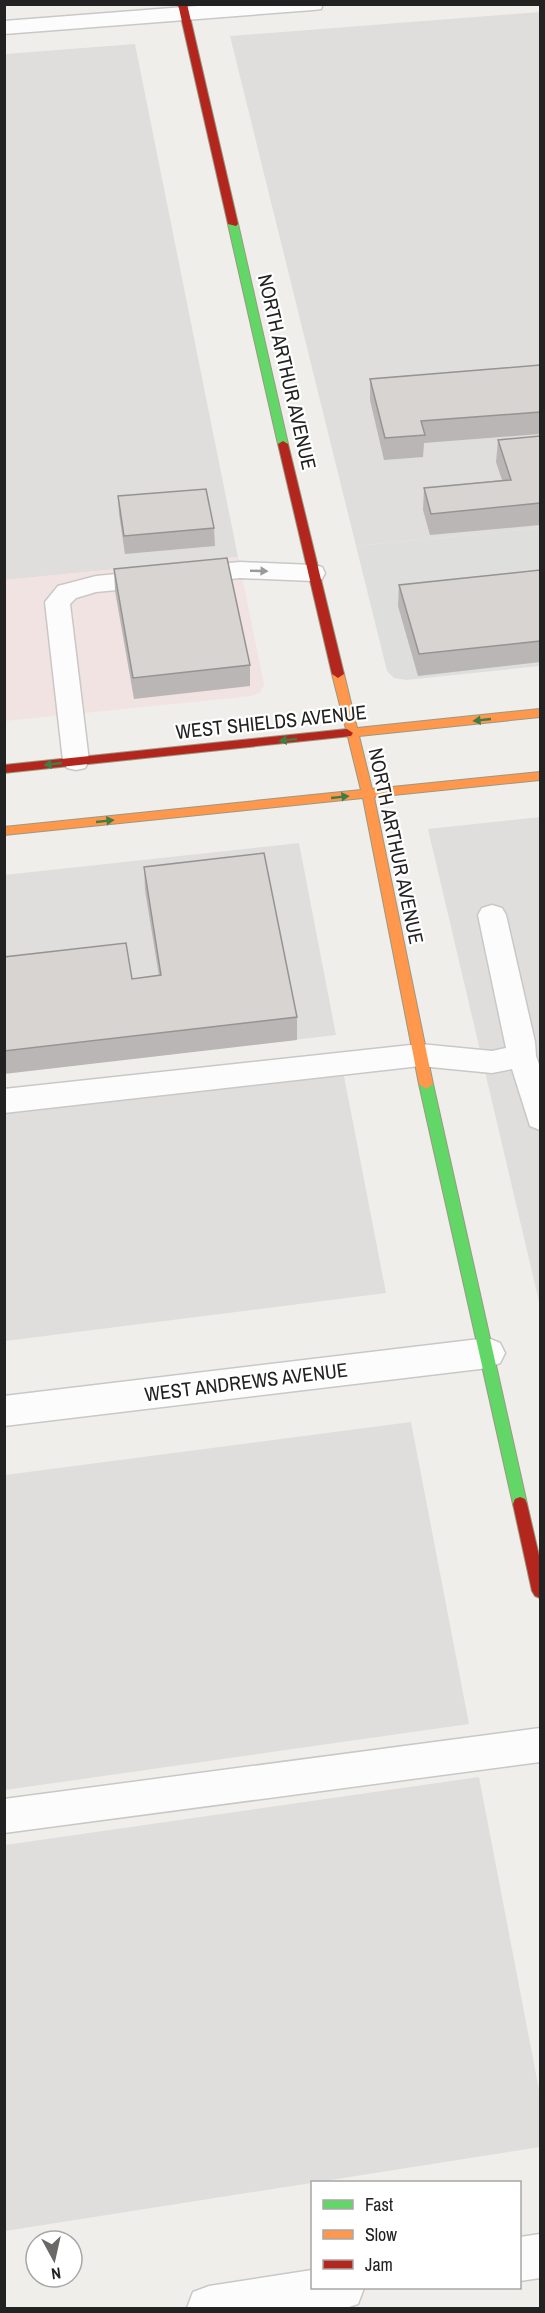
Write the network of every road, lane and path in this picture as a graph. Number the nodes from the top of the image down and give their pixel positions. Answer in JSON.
{"nodes":[{"id":1,"x":312,"y":4,"type":"edge"},
{"id":2,"x":183,"y":10,"type":"edge"},
{"id":3,"x":4,"y":28,"type":"edge"},
{"id":4,"x":313,"y":573,"type":"junction"},
{"id":5,"x":540,"y":713,"type":"edge"},
{"id":6,"x":351,"y":733,"type":"junction"},
{"id":7,"x":76,"y":762,"type":"junction"},
{"id":8,"x":4,"y":769,"type":"edge"},
{"id":9,"x":540,"y":776,"type":"edge"},
{"id":10,"x":368,"y":795,"type":"junction"},
{"id":11,"x":4,"y":831,"type":"edge"},
{"id":12,"x":492,"y":915,"type":"dead end"},
{"id":13,"x":420,"y":1055,"type":"junction"},
{"id":14,"x":521,"y":1056,"type":"junction"},
{"id":15,"x":4,"y":1101,"type":"edge"},
{"id":16,"x":540,"y":1118,"type":"edge"},
{"id":17,"x":488,"y":1353,"type":"junction"},
{"id":18,"x":4,"y":1411,"type":"edge"},
{"id":19,"x":540,"y":1592,"type":"edge"},
{"id":20,"x":540,"y":1745,"type":"edge"},
{"id":21,"x":4,"y":1816,"type":"edge"},
{"id":22,"x":540,"y":2256,"type":"edge"},
{"id":23,"x":521,"y":2259,"type":"edge"},
{"id":24,"x":335,"y":2289,"type":"edge"},
{"id":25,"x":209,"y":2308,"type":"edge"}],
"edges":[{"from":1,"to":2,"type":"street"},
{"from":2,"to":3,"type":"street"},
{"from":2,"to":4,"type":"street","name":"NORTH ARTHUR AVENUE"},
{"from":4,"to":6,"type":"street","name":"NORTH ARTHUR AVENUE"},
{"from":7,"to":4,"type":"lane","one_way":true},
{"from":5,"to":6,"type":"street","name":"WEST SHIELDS AVENUE","one_way":true},
{"from":6,"to":7,"type":"street","name":"WEST SHIELDS AVENUE","one_way":true},
{"from":6,"to":10,"type":"street","name":"NORTH ARTHUR AVENUE"},
{"from":7,"to":8,"type":"street","name":"WEST SHIELDS AVENUE","one_way":true},
{"from":9,"to":10,"type":"street"},
{"from":11,"to":10,"type":"street","one_way":true},
{"from":10,"to":13,"type":"street","name":"NORTH ARTHUR AVENUE"},
{"from":12,"to":14,"type":"lane"},
{"from":13,"to":14,"type":"lane"},
{"from":13,"to":15,"type":"lane"},
{"from":13,"to":17,"type":"street","name":"NORTH ARTHUR AVENUE"},
{"from":14,"to":16,"type":"lane"},
{"from":17,"to":18,"type":"street","name":"WEST ANDREWS AVENUE"},
{"from":17,"to":19,"type":"street","name":"NORTH ARTHUR AVENUE"},
{"from":20,"to":21,"type":"lane"},
{"from":22,"to":23,"type":"street"},
{"from":24,"to":25,"type":"street"}]}
